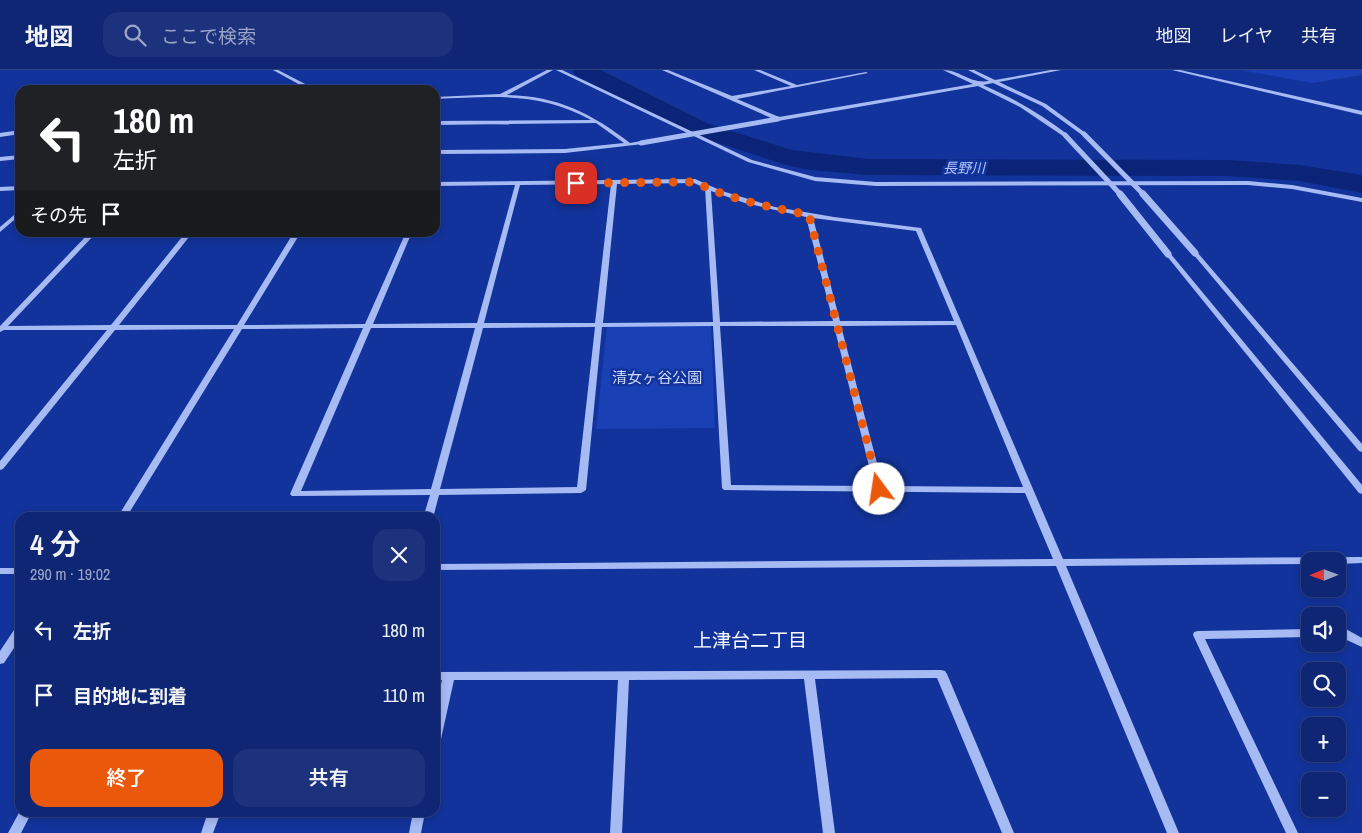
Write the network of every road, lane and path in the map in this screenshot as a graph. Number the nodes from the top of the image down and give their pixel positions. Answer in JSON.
{"nodes":[{"id":1,"x":275,"y":70,"type":"edge"},
{"id":2,"x":551,"y":70,"type":"edge"},
{"id":3,"x":558,"y":70,"type":"edge"},
{"id":4,"x":664,"y":70,"type":"edge"},
{"id":5,"x":756,"y":70,"type":"edge"},
{"id":6,"x":856,"y":70,"type":"edge"},
{"id":7,"x":945,"y":70,"type":"edge"},
{"id":8,"x":970,"y":70,"type":"edge"},
{"id":9,"x":1059,"y":70,"type":"edge"},
{"id":10,"x":1174,"y":70,"type":"edge"},
{"id":11,"x":995,"y":80,"type":"junction"},
{"id":12,"x":978,"y":84,"type":"junction"},
{"id":13,"x":303,"y":85,"type":"edge"},
{"id":14,"x":796,"y":86,"type":"junction"},
{"id":15,"x":498,"y":97,"type":"junction"},
{"id":16,"x":440,"y":98,"type":"edge"},
{"id":17,"x":732,"y":98,"type":"junction"},
{"id":18,"x":1362,"y":113,"type":"edge"},
{"id":19,"x":778,"y":119,"type":"junction"},
{"id":20,"x":600,"y":122,"type":"junction"},
{"id":21,"x":440,"y":123,"type":"edge"},
{"id":22,"x":15,"y":133,"type":"edge"},
{"id":23,"x":0,"y":135,"type":"edge"},
{"id":24,"x":630,"y":145,"type":"junction"},
{"id":25,"x":440,"y":152,"type":"edge"},
{"id":26,"x":15,"y":158,"type":"edge"},
{"id":27,"x":0,"y":159,"type":"edge"},
{"id":28,"x":614,"y":182,"type":"junction"},
{"id":29,"x":518,"y":183,"type":"junction"},
{"id":30,"x":440,"y":184,"type":"edge"},
{"id":31,"x":15,"y":188,"type":"edge"},
{"id":32,"x":708,"y":188,"type":"junction"},
{"id":33,"x":0,"y":189,"type":"edge"},
{"id":34,"x":1362,"y":200,"type":"edge"},
{"id":35,"x":809,"y":215,"type":"junction"},
{"id":36,"x":15,"y":216,"type":"edge"},
{"id":37,"x":0,"y":230,"type":"edge"},
{"id":38,"x":89,"y":237,"type":"edge"},
{"id":39,"x":186,"y":237,"type":"edge"},
{"id":40,"x":295,"y":237,"type":"edge"},
{"id":41,"x":407,"y":237,"type":"edge"},
{"id":42,"x":837,"y":323,"type":"junction"},
{"id":43,"x":957,"y":323,"type":"junction"},
{"id":44,"x":717,"y":324,"type":"junction"},
{"id":45,"x":480,"y":325,"type":"junction"},
{"id":46,"x":599,"y":325,"type":"junction"},
{"id":47,"x":240,"y":326,"type":"junction"},
{"id":48,"x":368,"y":326,"type":"junction"},
{"id":49,"x":112,"y":327,"type":"junction"},
{"id":50,"x":1,"y":329,"type":"edge"},
{"id":51,"x":1362,"y":450,"type":"edge"},
{"id":52,"x":0,"y":467,"type":"edge"},
{"id":53,"x":879,"y":489,"type":"junction"},
{"id":54,"x":1029,"y":490,"type":"junction"},
{"id":55,"x":1362,"y":491,"type":"edge"},
{"id":56,"x":435,"y":492,"type":"junction"},
{"id":57,"x":125,"y":512,"type":"edge"},
{"id":58,"x":430,"y":512,"type":"edge"},
{"id":59,"x":1362,"y":560,"type":"edge"},
{"id":60,"x":1057,"y":562,"type":"junction"},
{"id":61,"x":440,"y":567,"type":"edge"},
{"id":62,"x":0,"y":571,"type":"edge"},
{"id":63,"x":15,"y":571,"type":"edge"},
{"id":64,"x":1301,"y":633,"type":"edge"},
{"id":65,"x":1346,"y":634,"type":"edge"},
{"id":66,"x":15,"y":638,"type":"edge"},
{"id":67,"x":1362,"y":643,"type":"edge"},
{"id":68,"x":0,"y":660,"type":"edge"},
{"id":69,"x":809,"y":674,"type":"junction"},
{"id":70,"x":440,"y":676,"type":"edge"},
{"id":71,"x":449,"y":676,"type":"junction"},
{"id":72,"x":624,"y":676,"type":"junction"},
{"id":73,"x":440,"y":716,"type":"edge"},
{"id":74,"x":23,"y":817,"type":"edge"},
{"id":75,"x":213,"y":817,"type":"edge"},
{"id":76,"x":418,"y":817,"type":"edge"},
{"id":77,"x":14,"y":833,"type":"edge"},
{"id":78,"x":207,"y":833,"type":"edge"},
{"id":79,"x":415,"y":833,"type":"edge"},
{"id":80,"x":616,"y":833,"type":"edge"},
{"id":81,"x":829,"y":833,"type":"edge"},
{"id":82,"x":1008,"y":833,"type":"edge"},
{"id":83,"x":1173,"y":833,"type":"edge"},
{"id":84,"x":1292,"y":833,"type":"edge"}],
"edges":[{"from":1,"to":13,"type":"street"},
{"from":2,"to":15,"type":"street"},
{"from":3,"to":34,"type":"street"},
{"from":4,"to":17,"type":"street"},
{"from":5,"to":14,"type":"street"},
{"from":6,"to":14,"type":"street"},
{"from":7,"to":12,"type":"street"},
{"from":8,"to":11,"type":"street"},
{"from":9,"to":11,"type":"street"},
{"from":10,"to":18,"type":"street"},
{"from":11,"to":12,"type":"street"},
{"from":11,"to":51,"type":"street","bridge":true},
{"from":12,"to":19,"type":"street"},
{"from":12,"to":55,"type":"street","bridge":true},
{"from":14,"to":17,"type":"street"},
{"from":15,"to":16,"type":"street"},
{"from":15,"to":20,"type":"street"},
{"from":17,"to":19,"type":"street"},
{"from":19,"to":24,"type":"street","bridge":true},
{"from":20,"to":21,"type":"street"},
{"from":20,"to":24,"type":"street"},
{"from":22,"to":23,"type":"street"},
{"from":24,"to":25,"type":"street"},
{"from":26,"to":27,"type":"street"},
{"from":28,"to":29,"type":"street"},
{"from":28,"to":32,"type":"street"},
{"from":28,"to":46,"type":"street"},
{"from":29,"to":30,"type":"street"},
{"from":29,"to":45,"type":"street"},
{"from":31,"to":33,"type":"street"},
{"from":32,"to":35,"type":"street"},
{"from":32,"to":44,"type":"street"},
{"from":35,"to":42,"type":"street"},
{"from":35,"to":43,"type":"street"},
{"from":36,"to":37,"type":"street"},
{"from":38,"to":50,"type":"street"},
{"from":39,"to":49,"type":"street"},
{"from":40,"to":47,"type":"street"},
{"from":41,"to":48,"type":"street"},
{"from":42,"to":43,"type":"street"},
{"from":42,"to":44,"type":"street"},
{"from":42,"to":53,"type":"street"},
{"from":43,"to":54,"type":"street"},
{"from":44,"to":46,"type":"street"},
{"from":44,"to":53,"type":"street"},
{"from":45,"to":46,"type":"street"},
{"from":45,"to":48,"type":"street"},
{"from":45,"to":56,"type":"street"},
{"from":46,"to":56,"type":"street"},
{"from":47,"to":48,"type":"street"},
{"from":47,"to":49,"type":"street"},
{"from":47,"to":57,"type":"street"},
{"from":48,"to":56,"type":"street"},
{"from":49,"to":50,"type":"street"},
{"from":49,"to":52,"type":"street"},
{"from":53,"to":54,"type":"street"},
{"from":54,"to":60,"type":"street"},
{"from":56,"to":58,"type":"street"},
{"from":59,"to":60,"type":"street"},
{"from":60,"to":61,"type":"street"},
{"from":60,"to":83,"type":"street"},
{"from":62,"to":63,"type":"street"},
{"from":64,"to":84,"type":"street"},
{"from":65,"to":67,"type":"street"},
{"from":66,"to":68,"type":"street"},
{"from":69,"to":72,"type":"street"},
{"from":69,"to":81,"type":"street"},
{"from":69,"to":82,"type":"street"},
{"from":70,"to":71,"type":"street"},
{"from":71,"to":72,"type":"street"},
{"from":71,"to":73,"type":"street"},
{"from":72,"to":80,"type":"street"},
{"from":74,"to":77,"type":"street"},
{"from":75,"to":78,"type":"street"},
{"from":76,"to":79,"type":"street"}]}
